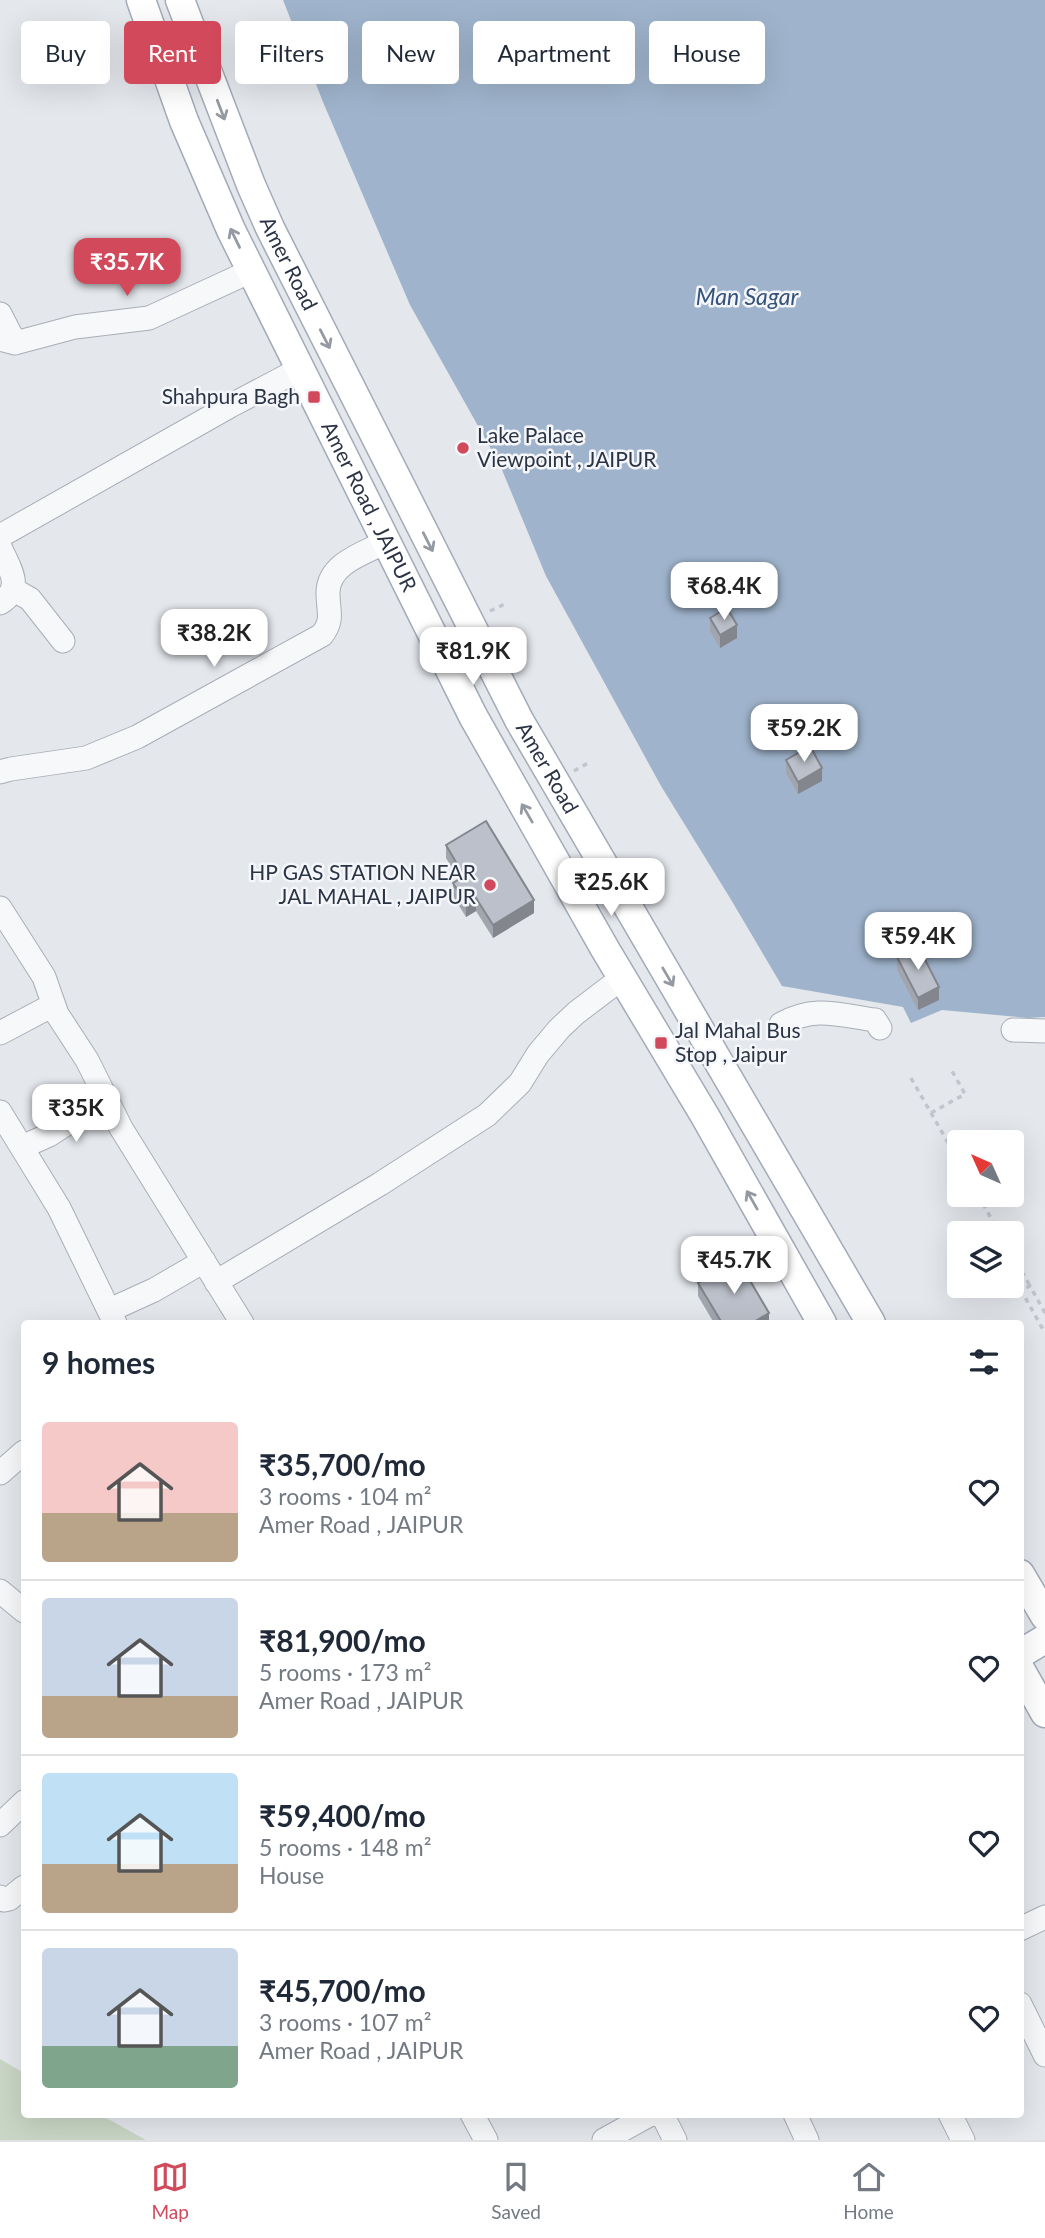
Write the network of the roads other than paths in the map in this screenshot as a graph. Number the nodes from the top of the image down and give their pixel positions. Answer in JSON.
{"nodes":[{"id":1,"x":141,"y":0,"type":"edge"},
{"id":2,"x":180,"y":0,"type":"edge"},
{"id":3,"x":251,"y":271,"type":"junction"},
{"id":4,"x":0,"y":314,"type":"edge"},
{"id":5,"x":7,"y":341,"type":"edge"},
{"id":6,"x":300,"y":369,"type":"junction"},
{"id":7,"x":0,"y":536,"type":"edge"},
{"id":8,"x":386,"y":542,"type":"junction"},
{"id":9,"x":0,"y":547,"type":"edge"},
{"id":10,"x":7,"y":596,"type":"edge"},
{"id":11,"x":63,"y":642,"type":"dead end"},
{"id":12,"x":0,"y":772,"type":"edge"},
{"id":13,"x":0,"y":908,"type":"edge"},
{"id":14,"x":640,"y":929,"type":"junction"},
{"id":15,"x":605,"y":950,"type":"junction"},
{"id":16,"x":622,"y":978,"type":"junction"},
{"id":17,"x":53,"y":1005,"type":"junction"},
{"id":18,"x":781,"y":1024,"type":"dead end"},
{"id":19,"x":880,"y":1028,"type":"dead end"},
{"id":20,"x":1013,"y":1030,"type":"dead end"},
{"id":21,"x":1045,"y":1031,"type":"edge"},
{"id":22,"x":0,"y":1033,"type":"edge"},
{"id":23,"x":106,"y":1098,"type":"junction"},
{"id":24,"x":0,"y":1112,"type":"edge"},
{"id":25,"x":22,"y":1147,"type":"junction"},
{"id":26,"x":204,"y":1261,"type":"junction"},
{"id":27,"x":216,"y":1282,"type":"junction"},
{"id":28,"x":113,"y":1316,"type":"edge"},
{"id":29,"x":240,"y":1320,"type":"edge"},
{"id":30,"x":820,"y":1320,"type":"edge"},
{"id":31,"x":869,"y":1320,"type":"edge"},
{"id":32,"x":21,"y":1455,"type":"edge"},
{"id":33,"x":0,"y":1473,"type":"edge"},
{"id":34,"x":1024,"y":1581,"type":"edge"},
{"id":35,"x":1045,"y":1616,"type":"edge"},
{"id":36,"x":1045,"y":1639,"type":"edge"},
{"id":37,"x":1024,"y":1652,"type":"edge"},
{"id":38,"x":1024,"y":1676,"type":"edge"},
{"id":39,"x":1045,"y":1713,"type":"edge"},
{"id":40,"x":21,"y":1804,"type":"edge"},
{"id":41,"x":2,"y":1820,"type":"edge"},
{"id":42,"x":21,"y":1889,"type":"edge"},
{"id":43,"x":0,"y":1897,"type":"edge"},
{"id":44,"x":1045,"y":1917,"type":"edge"},
{"id":45,"x":1024,"y":1927,"type":"edge"},
{"id":46,"x":1024,"y":2012,"type":"edge"},
{"id":47,"x":1045,"y":2055,"type":"edge"},
{"id":48,"x":474,"y":2118,"type":"edge"},
{"id":49,"x":640,"y":2118,"type":"edge"},
{"id":50,"x":664,"y":2118,"type":"edge"},
{"id":51,"x":796,"y":2118,"type":"edge"},
{"id":52,"x":952,"y":2118,"type":"edge"},
{"id":53,"x":614,"y":2128,"type":"edge"},
{"id":54,"x":486,"y":2140,"type":"edge"},
{"id":55,"x":676,"y":2140,"type":"edge"},
{"id":56,"x":807,"y":2140,"type":"edge"},
{"id":57,"x":963,"y":2140,"type":"edge"}],
"edges":[{"from":3,"to":1,"type":"main road","name":"Amer Road , JAIPUR","one_way":true},
{"from":2,"to":14,"type":"main road","name":"Amer Road","one_way":true},
{"from":3,"to":5,"type":"street"},
{"from":3,"to":6,"type":"main road","name":"Amer Road , JAIPUR"},
{"from":4,"to":5,"type":"street"},
{"from":6,"to":7,"type":"street"},
{"from":6,"to":8,"type":"main road","name":"Amer Road , JAIPUR"},
{"from":8,"to":12,"type":"street"},
{"from":15,"to":8,"type":"main road","name":"Amer Road , JAIPUR","one_way":true},
{"from":9,"to":10,"type":"street"},
{"from":10,"to":11,"type":"street"},
{"from":13,"to":17,"type":"street"},
{"from":14,"to":15,"type":"main road"},
{"from":14,"to":31,"type":"main road","name":"Amer Road","one_way":true},
{"from":15,"to":16,"type":"main road","name":"Amer Road , JAIPUR"},
{"from":16,"to":27,"type":"street"},
{"from":30,"to":16,"type":"main road","name":"Amer Road , JAIPUR","one_way":true},
{"from":17,"to":22,"type":"street"},
{"from":17,"to":23,"type":"street"},
{"from":18,"to":19,"type":"street"},
{"from":20,"to":21,"type":"street"},
{"from":23,"to":25,"type":"street"},
{"from":23,"to":26,"type":"street"},
{"from":24,"to":25,"type":"street"},
{"from":25,"to":28,"type":"street"},
{"from":26,"to":27,"type":"street"},
{"from":26,"to":28,"type":"street"},
{"from":27,"to":29,"type":"street"},
{"from":32,"to":33,"type":"street"},
{"from":34,"to":35,"type":"main road"},
{"from":36,"to":37,"type":"main road"},
{"from":38,"to":39,"type":"main road"},
{"from":40,"to":41,"type":"street"},
{"from":42,"to":43,"type":"street"},
{"from":44,"to":45,"type":"street"},
{"from":46,"to":47,"type":"street"},
{"from":48,"to":54,"type":"street"},
{"from":49,"to":53,"type":"street"},
{"from":50,"to":55,"type":"street"},
{"from":51,"to":56,"type":"street"},
{"from":52,"to":57,"type":"street"}]}
